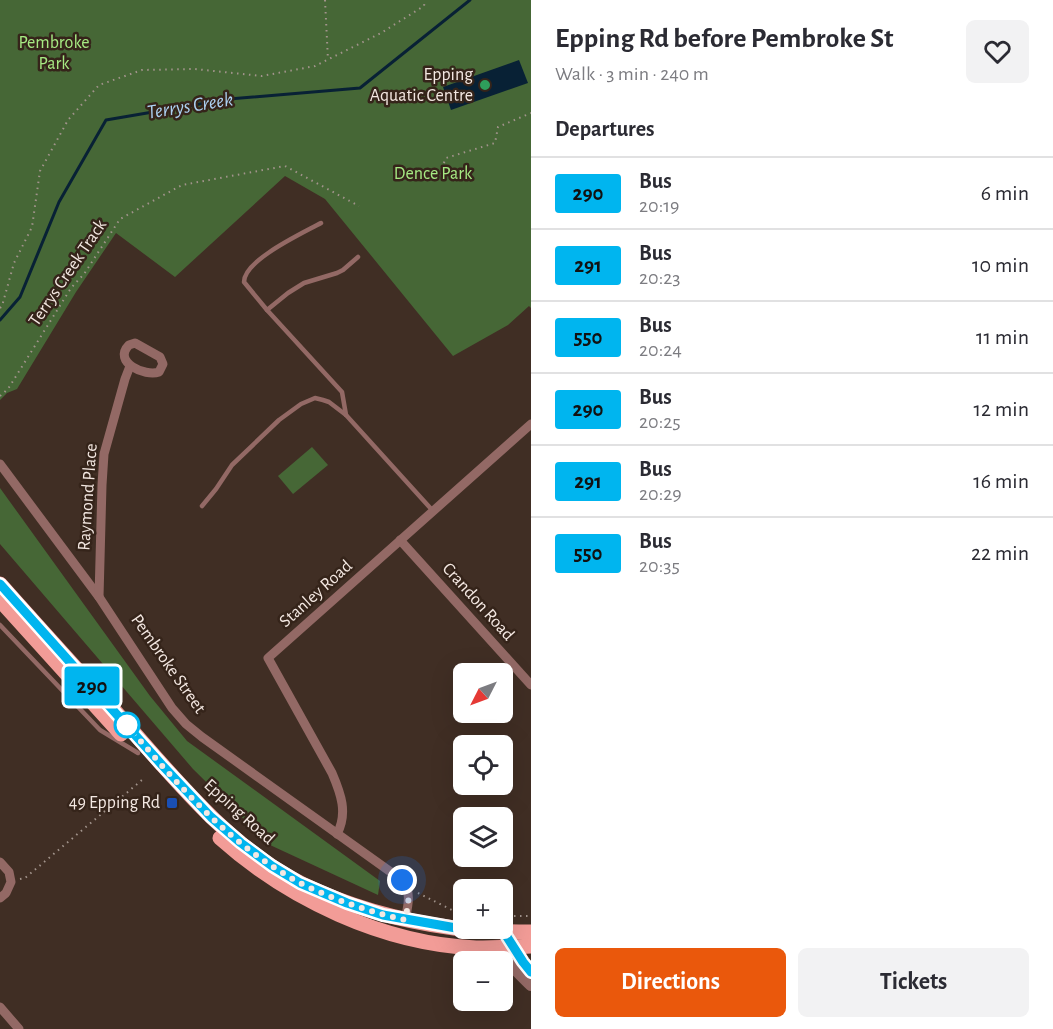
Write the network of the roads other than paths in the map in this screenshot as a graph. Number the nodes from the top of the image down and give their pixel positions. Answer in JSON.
{"nodes":[{"id":1,"x":321,"y":222,"type":"dead end"},
{"id":2,"x":357,"y":257,"type":"dead end"},
{"id":3,"x":267,"y":310,"type":"junction"},
{"id":4,"x":130,"y":366,"type":"dead end"},
{"id":5,"x":346,"y":415,"type":"junction"},
{"id":6,"x":531,"y":424,"type":"edge"},
{"id":7,"x":0,"y":464,"type":"edge"},
{"id":8,"x":202,"y":506,"type":"dead end"},
{"id":9,"x":433,"y":511,"type":"junction"},
{"id":10,"x":400,"y":540,"type":"junction"},
{"id":11,"x":0,"y":584,"type":"edge"},
{"id":12,"x":99,"y":597,"type":"junction"},
{"id":13,"x":0,"y":600,"type":"edge"},
{"id":14,"x":0,"y":625,"type":"edge"},
{"id":15,"x":531,"y":685,"type":"edge"},
{"id":16,"x":138,"y":753,"type":"junction"},
{"id":17,"x":337,"y":834,"type":"junction"},
{"id":18,"x":0,"y":862,"type":"edge"},
{"id":19,"x":0,"y":898,"type":"edge"},
{"id":20,"x":405,"y":920,"type":"junction"},
{"id":21,"x":513,"y":927,"type":"edge"},
{"id":22,"x":453,"y":928,"type":"edge"},
{"id":23,"x":531,"y":932,"type":"edge"},
{"id":24,"x":510,"y":939,"type":"edge"},
{"id":25,"x":514,"y":946,"type":"junction"},
{"id":26,"x":531,"y":946,"type":"edge"},
{"id":27,"x":476,"y":948,"type":"junction"},
{"id":28,"x":531,"y":972,"type":"edge"},
{"id":29,"x":531,"y":985,"type":"edge"},
{"id":30,"x":0,"y":1008,"type":"edge"},
{"id":31,"x":19,"y":1029,"type":"edge"}],
"edges":[{"from":1,"to":3,"type":"lane"},
{"from":2,"to":3,"type":"lane"},
{"from":3,"to":5,"type":"lane"},
{"from":4,"to":12,"type":"street","name":"Raymond Place"},
{"from":5,"to":8,"type":"lane"},
{"from":5,"to":9,"type":"lane"},
{"from":6,"to":9,"type":"street","name":"Stanley Road"},
{"from":7,"to":12,"type":"street","name":"Pembroke Street"},
{"from":9,"to":10,"type":"street","name":"Stanley Road"},
{"from":10,"to":15,"type":"street","name":"Crandon Road"},
{"from":10,"to":17,"type":"street","name":"Stanley Road"},
{"from":11,"to":20,"type":"main road","name":"Epping Road"},
{"from":12,"to":17,"type":"street","name":"Pembroke Street"},
{"from":13,"to":16,"type":"main road","name":"Epping Road"},
{"from":14,"to":16,"type":"lane"},
{"from":16,"to":27,"type":"main road","name":"Epping Road"},
{"from":17,"to":20,"type":"street","name":"Pembroke Street"},
{"from":18,"to":19,"type":"street"},
{"from":20,"to":22,"type":"main road","name":"Epping Road"},
{"from":21,"to":23,"type":"main road","name":"Epping Road"},
{"from":24,"to":25,"type":"street"},
{"from":25,"to":26,"type":"main road","name":"Epping Road"},
{"from":25,"to":27,"type":"main road","name":"Epping Road"},
{"from":25,"to":28,"type":"street"},
{"from":27,"to":29,"type":"street"},
{"from":30,"to":31,"type":"street"}]}
